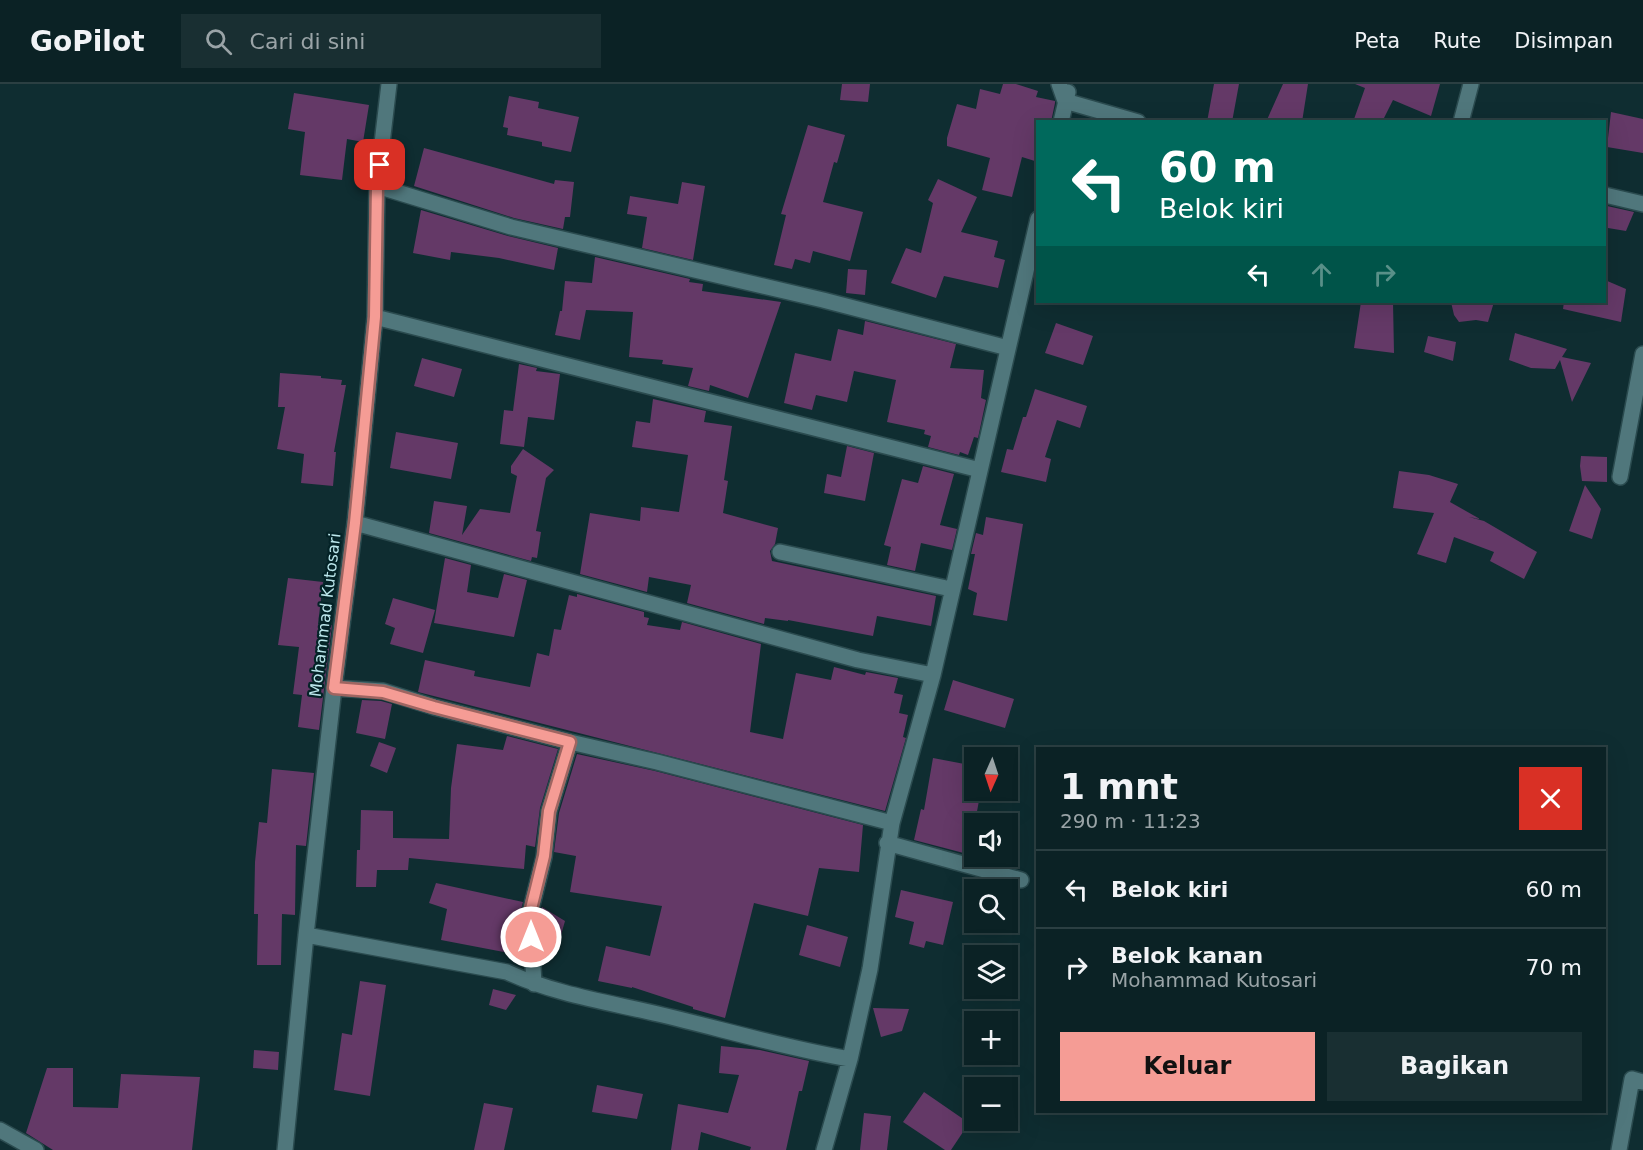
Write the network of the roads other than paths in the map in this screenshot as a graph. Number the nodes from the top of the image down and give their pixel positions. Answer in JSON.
{"nodes":[{"id":1,"x":389,"y":84,"type":"edge"},
{"id":2,"x":1059,"y":84,"type":"edge"},
{"id":3,"x":1070,"y":84,"type":"edge"},
{"id":4,"x":1471,"y":84,"type":"edge"},
{"id":5,"x":1065,"y":101,"type":"junction"},
{"id":6,"x":1060,"y":120,"type":"edge"},
{"id":7,"x":1131,"y":120,"type":"edge"},
{"id":8,"x":1462,"y":120,"type":"edge"},
{"id":9,"x":377,"y":186,"type":"junction"},
{"id":10,"x":1606,"y":195,"type":"edge"},
{"id":11,"x":1643,"y":204,"type":"edge"},
{"id":12,"x":1036,"y":228,"type":"edge"},
{"id":13,"x":375,"y":317,"type":"junction"},
{"id":14,"x":1008,"y":348,"type":"junction"},
{"id":15,"x":1643,"y":354,"type":"edge"},
{"id":16,"x":980,"y":470,"type":"junction"},
{"id":17,"x":1620,"y":477,"type":"dead end"},
{"id":18,"x":355,"y":523,"type":"junction"},
{"id":19,"x":780,"y":552,"type":"dead end"},
{"id":20,"x":951,"y":589,"type":"junction"},
{"id":21,"x":933,"y":675,"type":"junction"},
{"id":22,"x":334,"y":688,"type":"junction"},
{"id":23,"x":570,"y":742,"type":"junction"},
{"id":24,"x":892,"y":823,"type":"junction"},
{"id":25,"x":887,"y":843,"type":"junction"},
{"id":26,"x":1021,"y":880,"type":"dead end"},
{"id":27,"x":306,"y":936,"type":"junction"},
{"id":28,"x":534,"y":984,"type":"junction"},
{"id":29,"x":850,"y":1059,"type":"junction"},
{"id":30,"x":1643,"y":1082,"type":"edge"},
{"id":31,"x":0,"y":1130,"type":"edge"},
{"id":32,"x":36,"y":1150,"type":"edge"},
{"id":33,"x":285,"y":1150,"type":"edge"},
{"id":34,"x":824,"y":1150,"type":"edge"},
{"id":35,"x":1619,"y":1150,"type":"edge"}],
"edges":[{"from":1,"to":9,"type":"street","name":"Mohammad Kutosari"},
{"from":2,"to":5,"type":"street"},
{"from":3,"to":5,"type":"street"},
{"from":4,"to":8,"type":"street"},
{"from":5,"to":6,"type":"street"},
{"from":5,"to":7,"type":"street"},
{"from":9,"to":13,"type":"street","name":"Mohammad Kutosari"},
{"from":9,"to":14,"type":"street"},
{"from":10,"to":11,"type":"street"},
{"from":12,"to":14,"type":"street"},
{"from":13,"to":16,"type":"street"},
{"from":13,"to":18,"type":"street","name":"Mohammad Kutosari"},
{"from":14,"to":16,"type":"street"},
{"from":15,"to":17,"type":"street"},
{"from":16,"to":20,"type":"street"},
{"from":18,"to":21,"type":"street"},
{"from":18,"to":22,"type":"street","name":"Mohammad Kutosari"},
{"from":19,"to":20,"type":"street"},
{"from":20,"to":21,"type":"street"},
{"from":21,"to":24,"type":"street"},
{"from":22,"to":23,"type":"street"},
{"from":22,"to":27,"type":"street","name":"Mohammad Kutosari"},
{"from":23,"to":24,"type":"street"},
{"from":23,"to":28,"type":"street"},
{"from":24,"to":25,"type":"street"},
{"from":25,"to":26,"type":"street"},
{"from":25,"to":29,"type":"street"},
{"from":27,"to":28,"type":"street"},
{"from":27,"to":33,"type":"street","name":"Mohammad Kutosari"},
{"from":28,"to":29,"type":"street"},
{"from":29,"to":34,"type":"street"},
{"from":30,"to":35,"type":"street"},
{"from":31,"to":32,"type":"street"}]}
